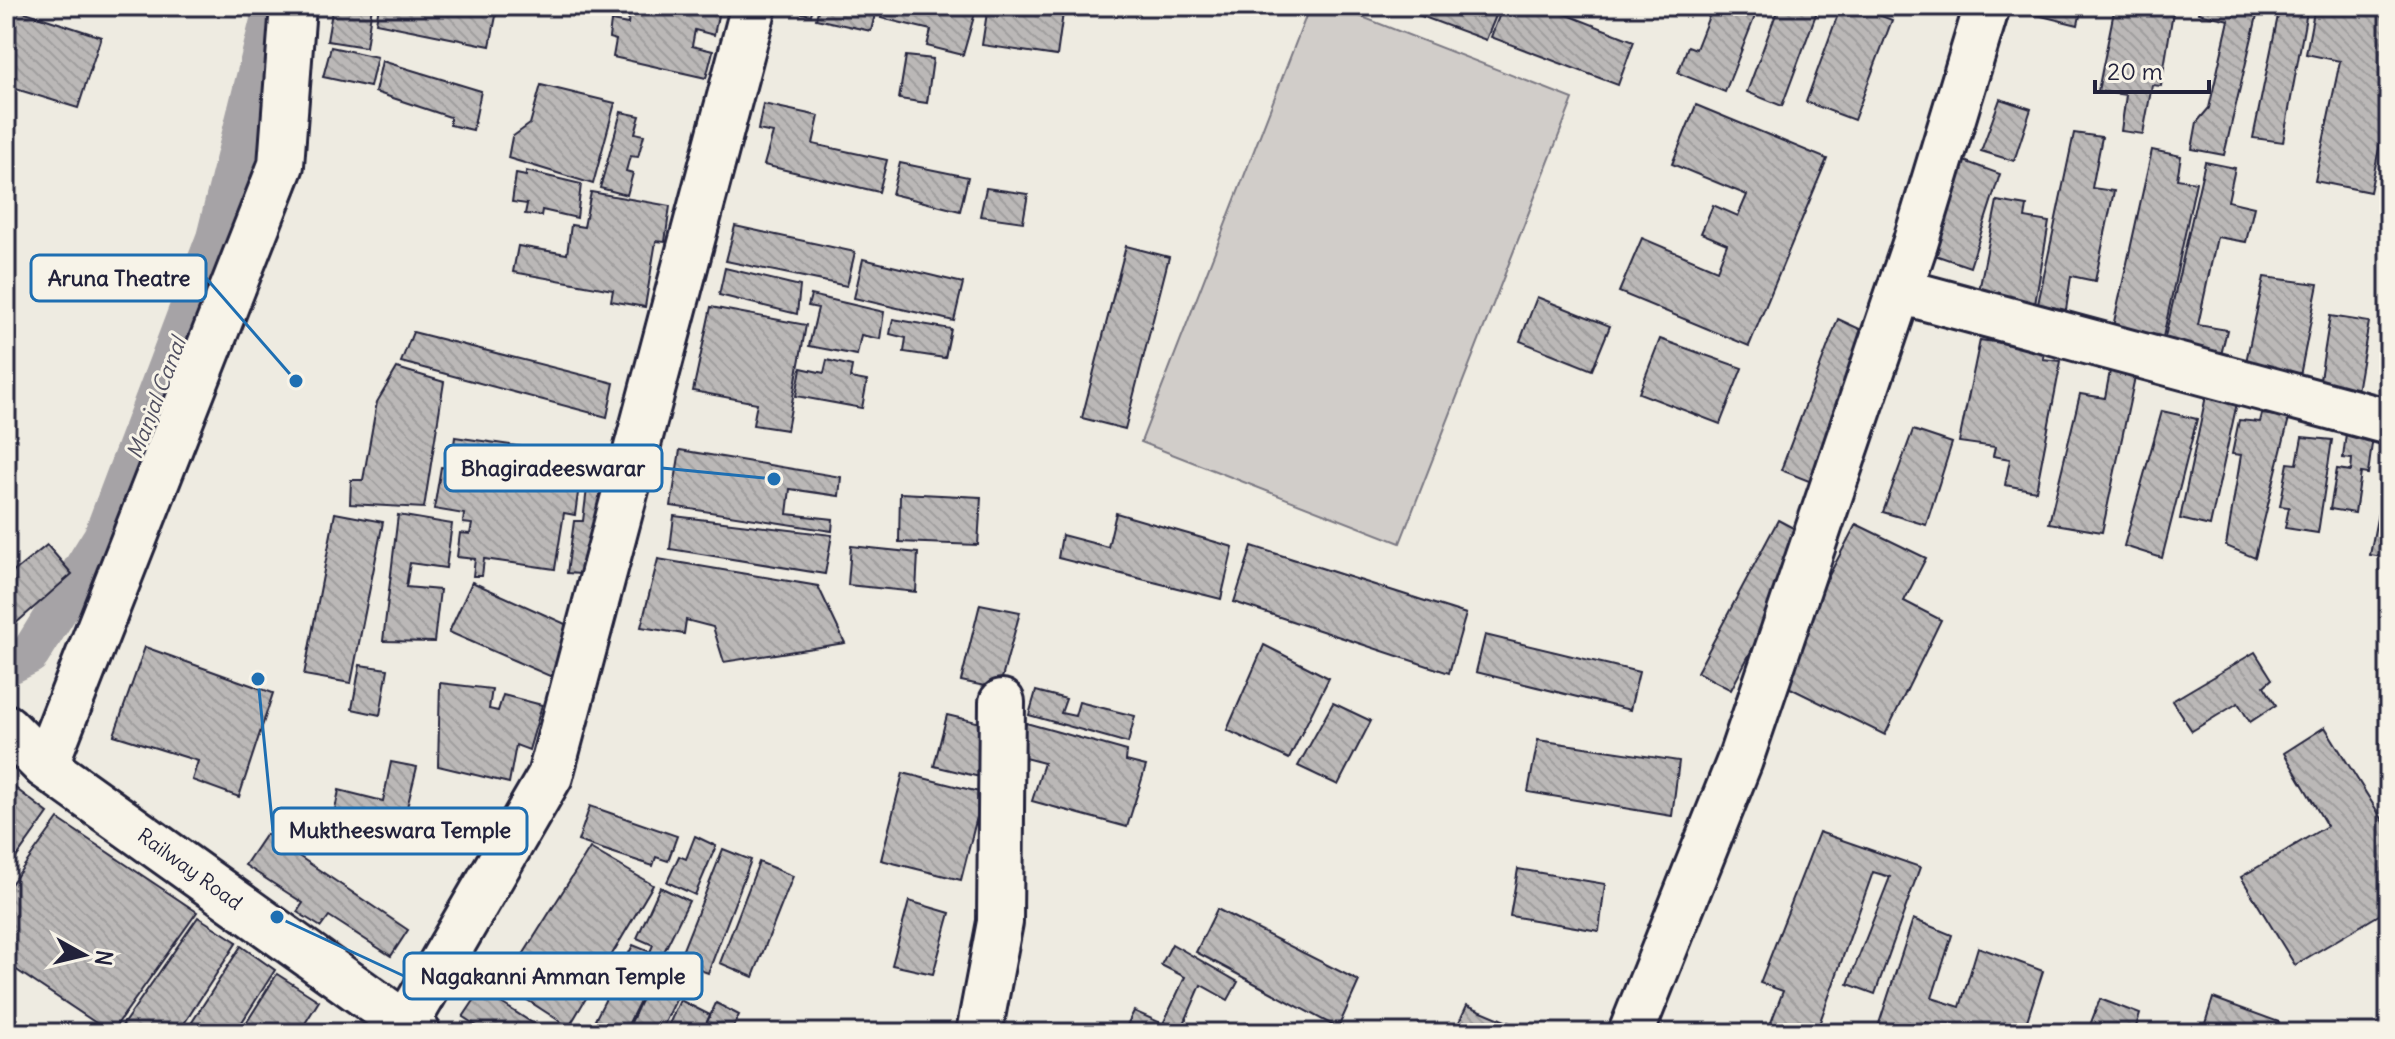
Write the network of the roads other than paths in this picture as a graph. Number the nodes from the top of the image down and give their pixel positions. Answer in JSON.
{"nodes":[{"id":1,"x":293,"y":6,"type":"edge"},
{"id":2,"x":754,"y":6,"type":"edge"},
{"id":3,"x":1987,"y":6,"type":"edge"},
{"id":4,"x":1900,"y":291,"type":"junction"},
{"id":5,"x":2389,"y":422,"type":"edge"},
{"id":6,"x":1002,"y":702,"type":"dead end"},
{"id":7,"x":22,"y":743,"type":"edge"},
{"id":8,"x":412,"y":1029,"type":"edge"},
{"id":9,"x":979,"y":1033,"type":"edge"},
{"id":10,"x":1631,"y":1033,"type":"edge"}],
"edges":[{"from":1,"to":7,"type":"street"},
{"from":2,"to":8,"type":"street"},
{"from":3,"to":4,"type":"street"},
{"from":4,"to":5,"type":"street"},
{"from":4,"to":10,"type":"street"},
{"from":6,"to":9,"type":"street"},
{"from":7,"to":8,"type":"street","name":"Railway Road"}]}
